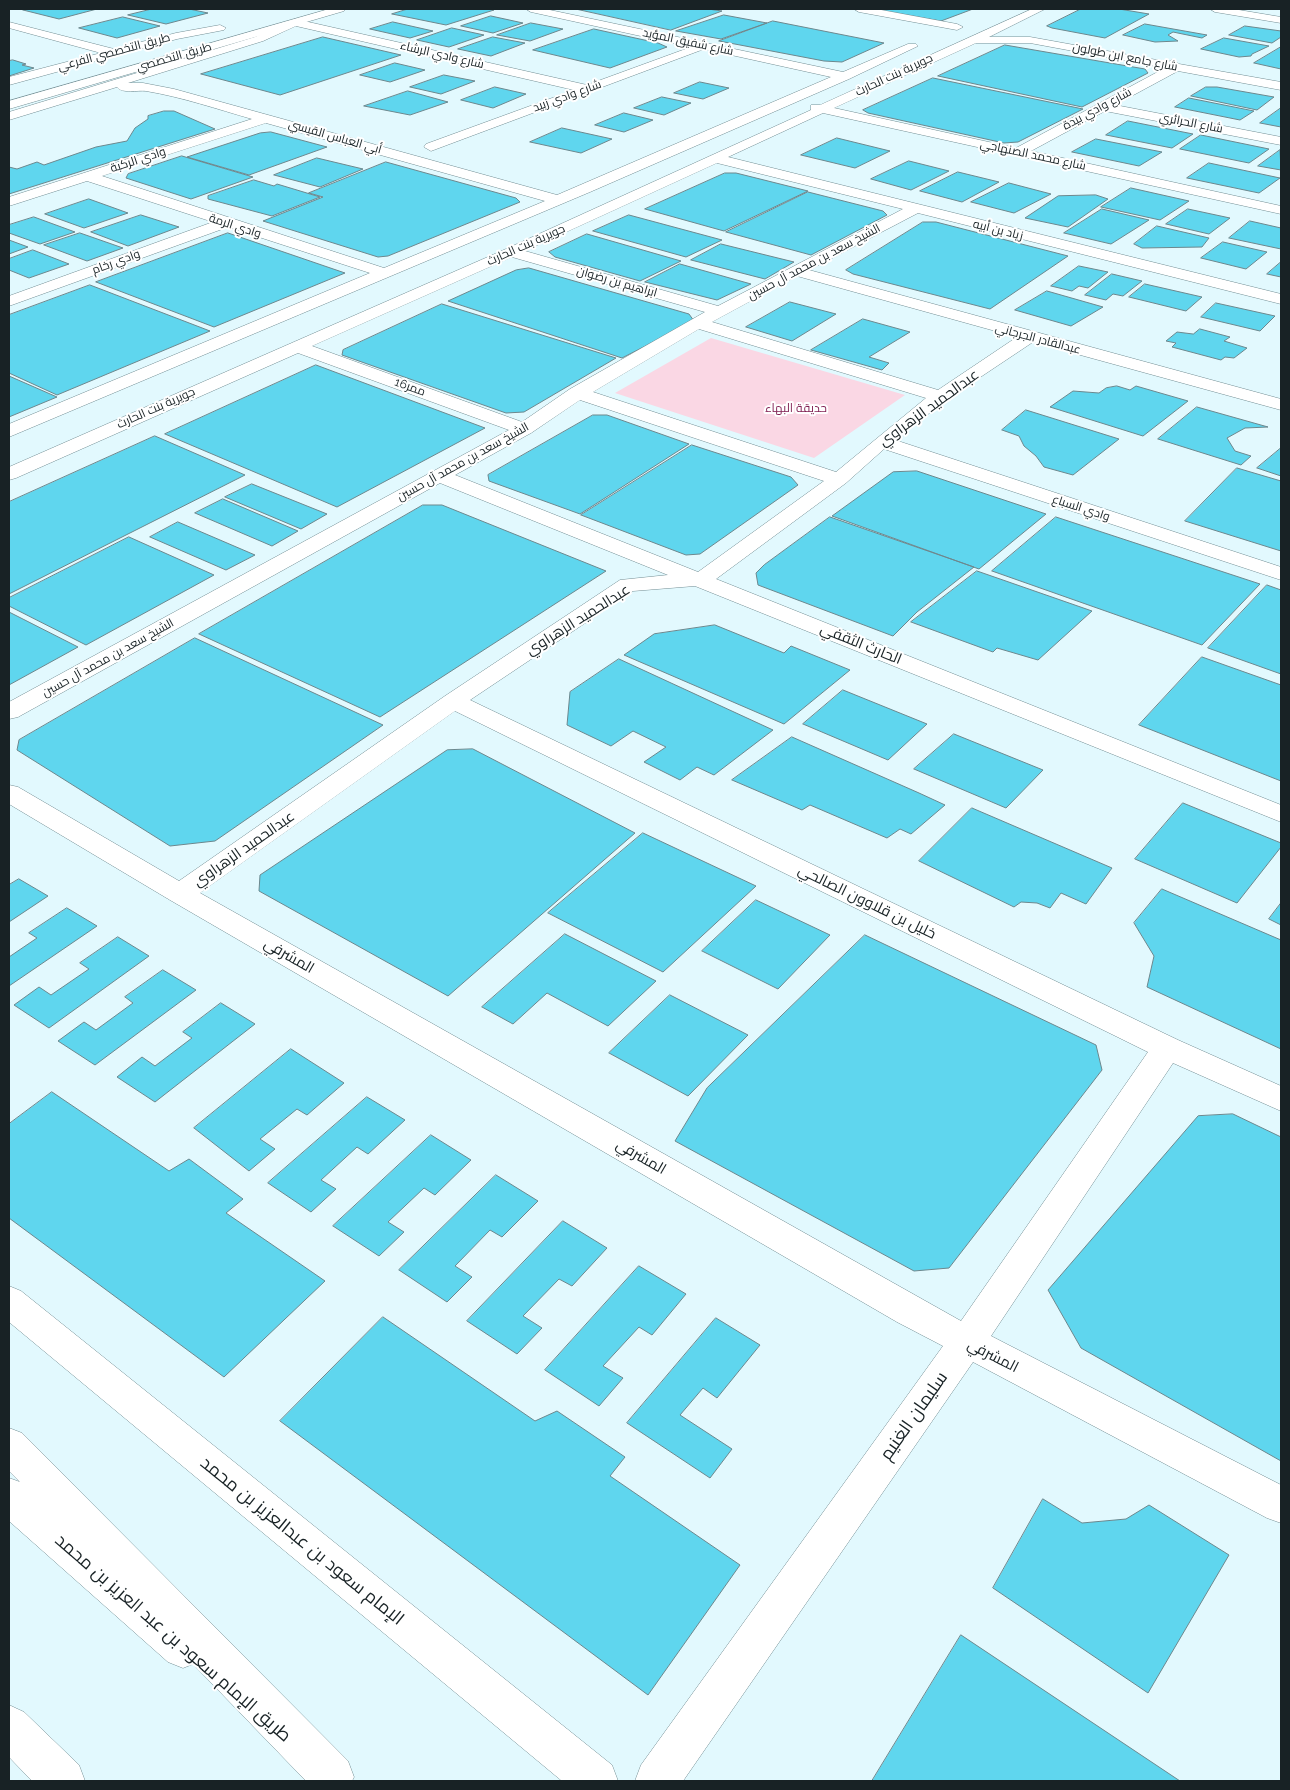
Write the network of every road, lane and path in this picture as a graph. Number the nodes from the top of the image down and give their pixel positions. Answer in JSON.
{"nodes":[{"id":1,"x":340,"y":9,"type":"edge"},
{"id":2,"x":536,"y":9,"type":"edge"},
{"id":3,"x":860,"y":9,"type":"edge"},
{"id":4,"x":1040,"y":9,"type":"edge"},
{"id":5,"x":1214,"y":9,"type":"edge"},
{"id":6,"x":973,"y":19,"type":"dead end"},
{"id":7,"x":1281,"y":20,"type":"edge"},
{"id":8,"x":296,"y":22,"type":"junction"},
{"id":9,"x":1029,"y":24,"type":"junction"},
{"id":10,"x":9,"y":25,"type":"edge"},
{"id":11,"x":957,"y":26,"type":"junction"},
{"id":12,"x":224,"y":27,"type":"joint"},
{"id":13,"x":31,"y":31,"type":"junction"},
{"id":14,"x":12,"y":38,"type":"edge"},
{"id":15,"x":968,"y":40,"type":"junction"},
{"id":16,"x":703,"y":46,"type":"junction"},
{"id":17,"x":1156,"y":51,"type":"junction"},
{"id":18,"x":113,"y":53,"type":"junction"},
{"id":19,"x":71,"y":54,"type":"dead end"},
{"id":20,"x":1189,"y":57,"type":"junction"},
{"id":21,"x":90,"y":59,"type":"junction"},
{"id":22,"x":1139,"y":60,"type":"junction"},
{"id":23,"x":1176,"y":67,"type":"junction"},
{"id":24,"x":156,"y":71,"type":"junction"},
{"id":25,"x":1281,"y":74,"type":"edge"},
{"id":26,"x":845,"y":76,"type":"junction"},
{"id":27,"x":9,"y":81,"type":"edge"},
{"id":28,"x":109,"y":86,"type":"junction"},
{"id":29,"x":1281,"y":86,"type":"edge"},
{"id":30,"x":588,"y":88,"type":"junction"},
{"id":31,"x":9,"y":91,"type":"edge"},
{"id":32,"x":170,"y":92,"type":"junction"},
{"id":33,"x":785,"y":102,"type":"junction"},
{"id":34,"x":9,"y":105,"type":"edge"},
{"id":35,"x":1101,"y":106,"type":"junction"},
{"id":36,"x":820,"y":109,"type":"junction"},
{"id":37,"x":9,"y":116,"type":"edge"},
{"id":38,"x":267,"y":118,"type":"junction"},
{"id":39,"x":1281,"y":141,"type":"edge"},
{"id":40,"x":1019,"y":152,"type":"junction"},
{"id":41,"x":458,"y":154,"type":"dead end"},
{"id":42,"x":715,"y":158,"type":"junction"},
{"id":43,"x":86,"y":176,"type":"junction"},
{"id":44,"x":547,"y":180,"type":"dead end"},
{"id":45,"x":566,"y":184,"type":"dead end"},
{"id":46,"x":512,"y":187,"type":"junction"},
{"id":47,"x":585,"y":190,"type":"junction"},
{"id":48,"x":558,"y":200,"type":"junction"},
{"id":49,"x":9,"y":202,"type":"edge"},
{"id":50,"x":914,"y":209,"type":"junction"},
{"id":51,"x":1281,"y":210,"type":"edge"},
{"id":52,"x":224,"y":223,"type":"junction"},
{"id":53,"x":512,"y":252,"type":"junction"},
{"id":54,"x":796,"y":271,"type":"junction"},
{"id":55,"x":385,"y":273,"type":"junction"},
{"id":56,"x":1281,"y":299,"type":"edge"},
{"id":57,"x":9,"y":301,"type":"edge"},
{"id":58,"x":722,"y":312,"type":"junction"},
{"id":59,"x":288,"y":314,"type":"junction"},
{"id":60,"x":699,"y":324,"type":"junction"},
{"id":61,"x":330,"y":331,"type":"junction"},
{"id":62,"x":236,"y":335,"type":"junction"},
{"id":63,"x":1029,"y":337,"type":"junction"},
{"id":64,"x":291,"y":348,"type":"junction"},
{"id":65,"x":576,"y":393,"type":"junction"},
{"id":66,"x":940,"y":396,"type":"junction"},
{"id":67,"x":1281,"y":406,"type":"edge"},
{"id":68,"x":524,"y":429,"type":"junction"},
{"id":69,"x":9,"y":431,"type":"edge"},
{"id":70,"x":881,"y":442,"type":"junction"},
{"id":71,"x":9,"y":474,"type":"edge"},
{"id":72,"x":440,"y":476,"type":"junction"},
{"id":73,"x":839,"y":479,"type":"junction"},
{"id":74,"x":1281,"y":574,"type":"edge"},
{"id":75,"x":702,"y":579,"type":"junction"},
{"id":76,"x":453,"y":701,"type":"junction"},
{"id":77,"x":9,"y":712,"type":"edge"},
{"id":78,"x":9,"y":793,"type":"edge"},
{"id":79,"x":1281,"y":814,"type":"edge"},
{"id":80,"x":180,"y":894,"type":"junction"},
{"id":81,"x":1167,"y":1048,"type":"junction"},
{"id":82,"x":1281,"y":1099,"type":"edge"},
{"id":83,"x":9,"y":1300,"type":"edge"},
{"id":84,"x":967,"y":1342,"type":"junction"},
{"id":85,"x":9,"y":1445,"type":"edge"},
{"id":86,"x":9,"y":1496,"type":"edge"},
{"id":87,"x":1281,"y":1505,"type":"edge"},
{"id":88,"x":9,"y":1727,"type":"edge"},
{"id":89,"x":334,"y":1779,"type":"edge"},
{"id":90,"x":63,"y":1781,"type":"edge"},
{"id":91,"x":596,"y":1781,"type":"edge"},
{"id":92,"x":657,"y":1781,"type":"edge"}],
"edges":[{"from":1,"to":8,"type":"street","name":"طريق التخصصي"},
{"from":2,"to":16,"type":"street","name":"شارع شفيق المؤيد"},
{"from":3,"to":11,"type":"street"},
{"from":4,"to":9,"type":"street","name":"جويرية بنت الحارث"},
{"from":5,"to":7,"type":"street"},
{"from":6,"to":11,"type":"street","name":"جويرية بنت الحارث"},
{"from":8,"to":24,"type":"street","name":"طريق التخصصي الفرعي"},
{"from":8,"to":30,"type":"street","name":"شارع وادي الرشاء"},
{"from":8,"to":34,"type":"street","name":"طريق التخصصي"},
{"from":9,"to":15,"type":"street","name":"جويرية بنت الحارث"},
{"from":9,"to":17,"type":"street","name":"شارع جامع ابن طولون"},
{"from":10,"to":13,"type":"street"},
{"from":11,"to":26,"type":"street","name":"جويرية بنت الحارث"},
{"from":12,"to":18,"type":"street","name":"طريق التخصصي الفرعي"},
{"from":12,"to":31,"type":"street","name":"طريق التخصصي"},
{"from":13,"to":14,"type":"street"},
{"from":13,"to":18,"type":"street"},
{"from":15,"to":22,"type":"street","name":"شارع جامع ابن طولون"},
{"from":15,"to":36,"type":"street","name":"جويرية بنت الحارث"},
{"from":16,"to":26,"type":"street","name":"شارع شفيق المؤيد"},
{"from":16,"to":30,"type":"street","name":"شارع وادي زبيد"},
{"from":17,"to":20,"type":"street","name":"شارع جامع ابن طولون"},
{"from":17,"to":22,"type":"street"},
{"from":18,"to":21,"type":"street","name":"طريق التخصصي الفرعي"},
{"from":19,"to":21,"type":"street"},
{"from":20,"to":23,"type":"street","name":"شارع وادي بيدة"},
{"from":20,"to":25,"type":"street","name":"شارع جامع ابن طولون"},
{"from":21,"to":27,"type":"street","name":"طريق التخصصي الفرعي"},
{"from":22,"to":23,"type":"street","name":"شارع جامع ابن طولون"},
{"from":23,"to":29,"type":"street","name":"شارع جامع ابن طولون"},
{"from":23,"to":35,"type":"street","name":"شارع وادي بيدة"},
{"from":24,"to":28,"type":"street","name":"طريق التخصصي الفرعي"},
{"from":24,"to":32,"type":"street"},
{"from":26,"to":33,"type":"street","name":"جويرية بنت الحارث"},
{"from":28,"to":32,"type":"street","name":"أبي العباس القيسي"},
{"from":28,"to":37,"type":"street","name":"طريق التخصصي الفرعي"},
{"from":30,"to":41,"type":"street","name":"شارع وادي زبيد"},
{"from":32,"to":38,"type":"street","name":"أبي العباس القيسي"},
{"from":33,"to":36,"type":"street","name":"شارع محمد الصنهاجي"},
{"from":33,"to":47,"type":"street","name":"جويرية بنت الحارث"},
{"from":35,"to":39,"type":"street","name":"شارع الحرائري"},
{"from":35,"to":40,"type":"street","name":"شارع وادي بيدة"},
{"from":36,"to":40,"type":"street","name":"شارع محمد الصنهاجي"},
{"from":36,"to":42,"type":"street","name":"جويرية بنت الحارث"},
{"from":38,"to":43,"type":"street","name":"وادي الركبة"},
{"from":38,"to":46,"type":"street","name":"أبي العباس القيسي"},
{"from":40,"to":51,"type":"street","name":"شارع محمد الصنهاجي"},
{"from":42,"to":50,"type":"street","name":"زياد بن أبيه"},
{"from":42,"to":53,"type":"street","name":"جويرية بنت الحارث"},
{"from":43,"to":49,"type":"street","name":"وادي الركبة"},
{"from":43,"to":52,"type":"street","name":"وادي الرمة"},
{"from":44,"to":46,"type":"street"},
{"from":45,"to":47,"type":"street"},
{"from":46,"to":48,"type":"street","name":"أبي العباس القيسي"},
{"from":47,"to":48,"type":"street","name":"جويرية بنت الحارث"},
{"from":48,"to":55,"type":"street","name":"جويرية بنت الحارث"},
{"from":50,"to":54,"type":"street","name":"الشيخ سعد بن محمد آل حسين"},
{"from":50,"to":56,"type":"street","name":"زياد بن أبيه"},
{"from":52,"to":55,"type":"street","name":"وادي الرمة"},
{"from":52,"to":57,"type":"street","name":"وادي رخام"},
{"from":53,"to":58,"type":"street","name":"ابراهيم بن رضوان"},
{"from":53,"to":61,"type":"street","name":"جويرية بنت الحارث"},
{"from":54,"to":58,"type":"street","name":"الشيخ سعد بن محمد آل حسين"},
{"from":54,"to":63,"type":"street","name":"عبدالقادر الجرجاني"},
{"from":55,"to":59,"type":"street","name":"جويرية بنت الحارث"},
{"from":58,"to":60,"type":"street","name":"الشيخ سعد بن محمد آل حسين"},
{"from":59,"to":61,"type":"street"},
{"from":59,"to":62,"type":"street","name":"جويرية بنت الحارث"},
{"from":60,"to":65,"type":"street","name":"الشيخ سعد بن محمد آل حسين"},
{"from":60,"to":66,"type":"street"},
{"from":61,"to":64,"type":"street","name":"جويرية بنت الحارث"},
{"from":62,"to":64,"type":"street"},
{"from":62,"to":69,"type":"street","name":"جويرية بنت الحارث"},
{"from":63,"to":66,"type":"street","name":"عبدالحميد الزهراوي"},
{"from":63,"to":67,"type":"street","name":"عبدالقادر الجرجاني"},
{"from":64,"to":68,"type":"street","name":"ممر16"},
{"from":64,"to":71,"type":"street","name":"جويرية بنت الحارث"},
{"from":65,"to":68,"type":"street","name":"الشيخ سعد بن محمد آل حسين"},
{"from":65,"to":73,"type":"street"},
{"from":66,"to":70,"type":"street","name":"عبدالحميد الزهراوي"},
{"from":68,"to":72,"type":"street","name":"الشيخ سعد بن محمد آل حسين"},
{"from":70,"to":73,"type":"street","name":"عبدالحميد الزهراوي"},
{"from":70,"to":74,"type":"street","name":"وادي السباع"},
{"from":72,"to":75,"type":"street","name":"الحارث الثقفي"},
{"from":72,"to":77,"type":"street","name":"الشيخ سعد بن محمد آل حسين"},
{"from":73,"to":75,"type":"street","name":"عبدالحميد الزهراوي"},
{"from":75,"to":76,"type":"street","name":"عبدالحميد الزهراوي"},
{"from":75,"to":79,"type":"street","name":"الحارث الثقفي"},
{"from":76,"to":80,"type":"street","name":"عبدالحميد الزهراوي"},
{"from":76,"to":81,"type":"street","name":"خليل بن قلاوون الصالحي"},
{"from":78,"to":80,"type":"street","name":"المشرفي"},
{"from":80,"to":84,"type":"street","name":"المشرفي"},
{"from":81,"to":82,"type":"street","name":"خليل بن قلاوون الصالحي"},
{"from":81,"to":84,"type":"street","name":"سليمان الغنيم"},
{"from":83,"to":91,"type":"street","name":"الإمام سعود بن عبدالعزيز بن محمد"},
{"from":84,"to":87,"type":"street","name":"المشرفي"},
{"from":84,"to":92,"type":"street","name":"سليمان الغنيم"},
{"from":85,"to":89,"type":"street"},
{"from":86,"to":89,"type":"street","name":"طريق الإمام سعود بن عبد العزيز بن محمد"},
{"from":88,"to":90,"type":"street"}]}
